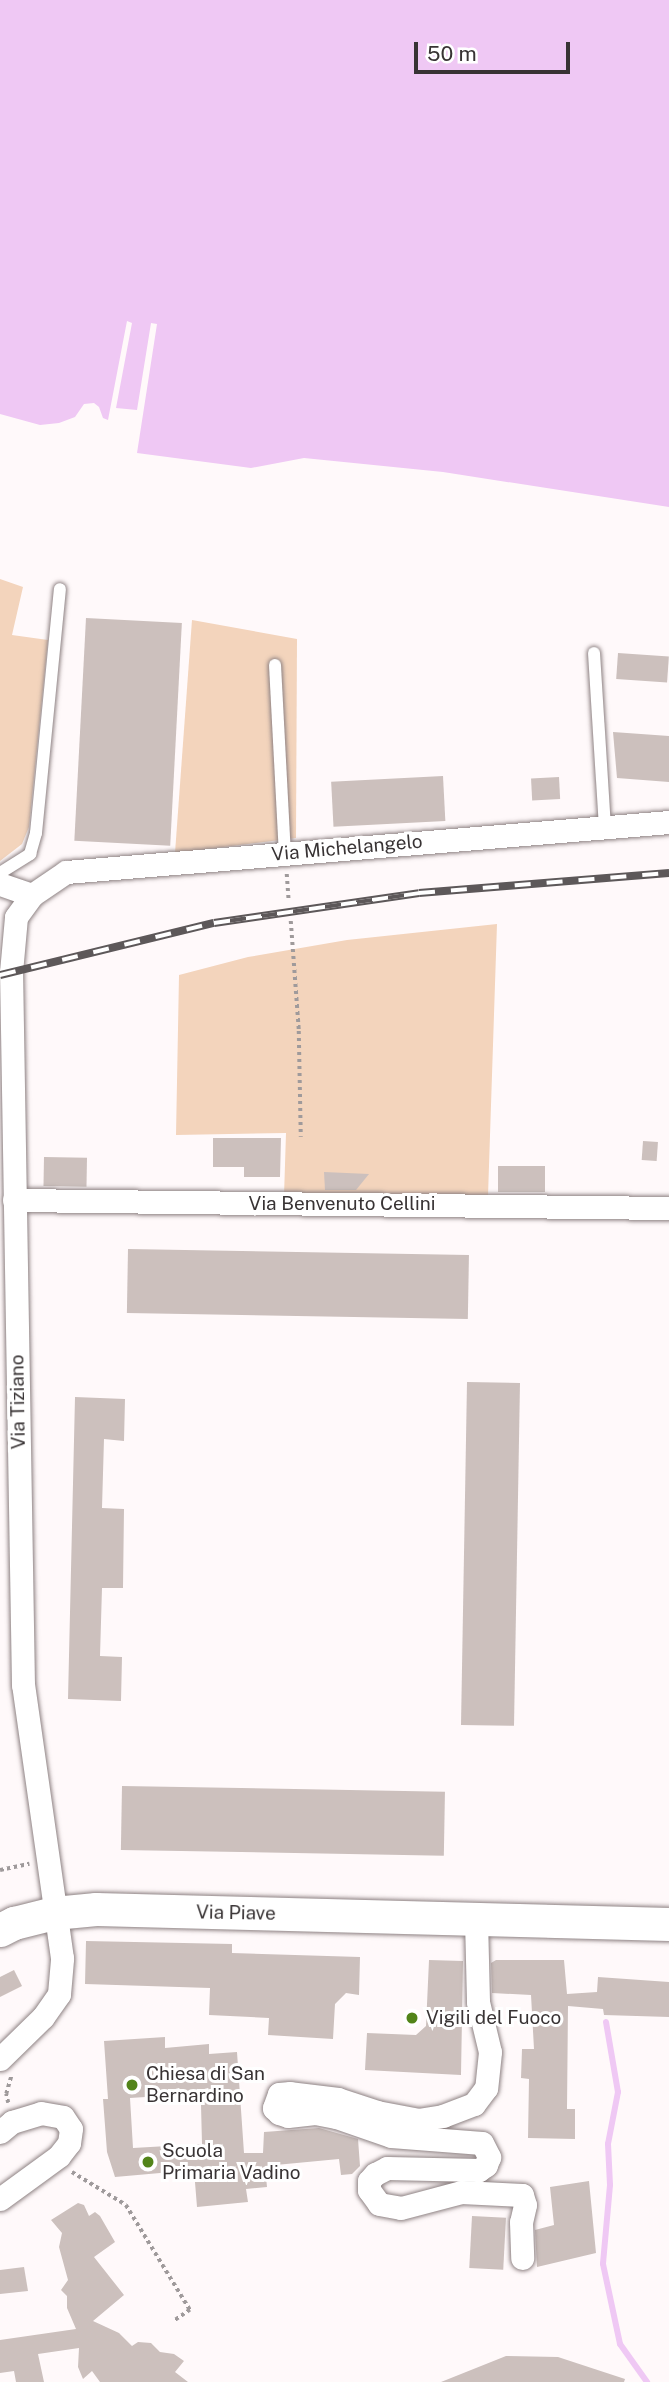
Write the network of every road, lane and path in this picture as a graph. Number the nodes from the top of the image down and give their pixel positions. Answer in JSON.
{"nodes":[{"id":1,"x":60,"y":589,"type":"dead end"},
{"id":2,"x":594,"y":653,"type":"dead end"},
{"id":3,"x":275,"y":665,"type":"dead end"},
{"id":4,"x":669,"y":822,"type":"edge"},
{"id":5,"x":606,"y":826,"type":"junction"},
{"id":6,"x":285,"y":854,"type":"junction"},
{"id":7,"x":0,"y":873,"type":"edge"},
{"id":8,"x":0,"y":884,"type":"edge"},
{"id":9,"x":32,"y":895,"type":"junction"},
{"id":10,"x":291,"y":921,"type":"dead end"},
{"id":11,"x":301,"y":1137,"type":"dead end"},
{"id":12,"x":14,"y":1200,"type":"junction"},
{"id":13,"x":669,"y":1208,"type":"edge"},
{"id":14,"x":9,"y":1344,"type":"edge"},
{"id":15,"x":10,"y":1484,"type":"edge"},
{"id":16,"x":47,"y":1860,"type":"junction"},
{"id":17,"x":0,"y":1870,"type":"edge"},
{"id":18,"x":54,"y":1913,"type":"junction"},
{"id":19,"x":476,"y":1919,"type":"junction"},
{"id":20,"x":669,"y":1923,"type":"edge"},
{"id":21,"x":0,"y":1930,"type":"edge"},
{"id":22,"x":0,"y":2059,"type":"edge"},
{"id":23,"x":0,"y":2132,"type":"edge"},
{"id":24,"x":62,"y":2151,"type":"junction"},
{"id":25,"x":0,"y":2199,"type":"edge"},
{"id":26,"x":523,"y":2258,"type":"dead end"},
{"id":27,"x":174,"y":2321,"type":"dead end"}],
"edges":[{"from":1,"to":7,"type":"lane"},
{"from":2,"to":5,"type":"lane"},
{"from":3,"to":6,"type":"lane"},
{"from":4,"to":5,"type":"street","name":"Via Michelangelo"},
{"from":5,"to":6,"type":"street","name":"Via Michelangelo"},
{"from":6,"to":9,"type":"street","name":"Via Michelangelo"},
{"from":8,"to":9,"type":"street"},
{"from":9,"to":12,"type":"street","name":"Via Tiziano"},
{"from":10,"to":11,"type":"path"},
{"from":12,"to":13,"type":"street","name":"Via Benvenuto Cellini"},
{"from":12,"to":14,"type":"street","name":"Via Tiziano"},
{"from":14,"to":15,"type":"street","name":"Via Tiziano"},
{"from":15,"to":16,"type":"street","name":"Via Tiziano"},
{"from":16,"to":17,"type":"path"},
{"from":16,"to":18,"type":"street","name":"Via Tiziano"},
{"from":18,"to":19,"type":"main road","name":"Via Piave"},
{"from":18,"to":21,"type":"main road","name":"Via Piave"},
{"from":18,"to":22,"type":"street","name":"Via Tiziano"},
{"from":19,"to":20,"type":"main road","name":"Via Piave"},
{"from":19,"to":26,"type":"street"},
{"from":23,"to":24,"type":"street"},
{"from":24,"to":25,"type":"street"},
{"from":24,"to":27,"type":"path"}]}
